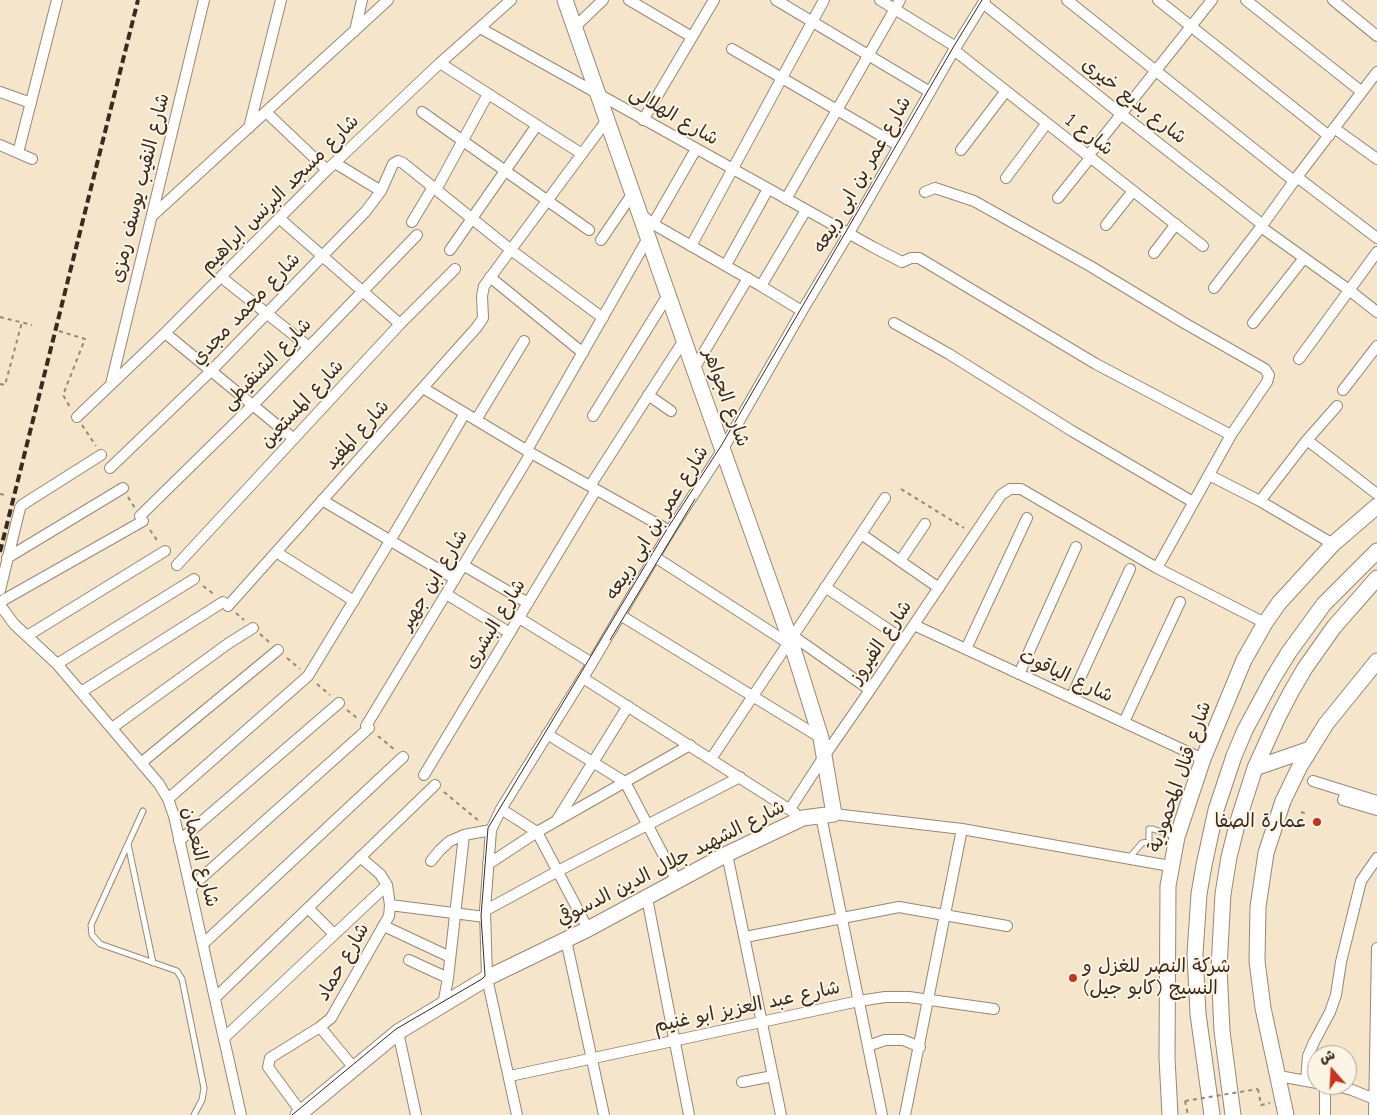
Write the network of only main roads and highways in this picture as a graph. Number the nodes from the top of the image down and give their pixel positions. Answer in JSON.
{"nodes":[{"id":1,"x":565,"y":0,"type":"edge"},
{"id":2,"x":1377,"y":506,"type":"edge"},
{"id":3,"x":1377,"y":551,"type":"edge"},
{"id":4,"x":1377,"y":578,"type":"edge"},
{"id":5,"x":1377,"y":661,"type":"edge"},
{"id":6,"x":1310,"y":749,"type":"junction"},
{"id":7,"x":1255,"y":768,"type":"junction"},
{"id":8,"x":828,"y":815,"type":"joint"},
{"id":9,"x":299,"y":1114,"type":"edge"},
{"id":10,"x":1170,"y":1115,"type":"edge"},
{"id":11,"x":1212,"y":1115,"type":"edge"},
{"id":12,"x":1233,"y":1115,"type":"edge"},
{"id":13,"x":1286,"y":1115,"type":"edge"}],
"edges":[{"from":1,"to":8,"type":"main road","name":"شارع الجواهر"},
{"from":2,"to":10,"type":"main road","name":"شارع قنال المحمودية"},
{"from":3,"to":11,"type":"main road"},
{"from":4,"to":7,"type":"main road"},
{"from":5,"to":6,"type":"main road"},
{"from":6,"to":7,"type":"main road"},
{"from":6,"to":13,"type":"main road"},
{"from":7,"to":12,"type":"main road"},
{"from":8,"to":9,"type":"main road","name":"شارع الشهيد جلال الدين الدسوقي"}]}
